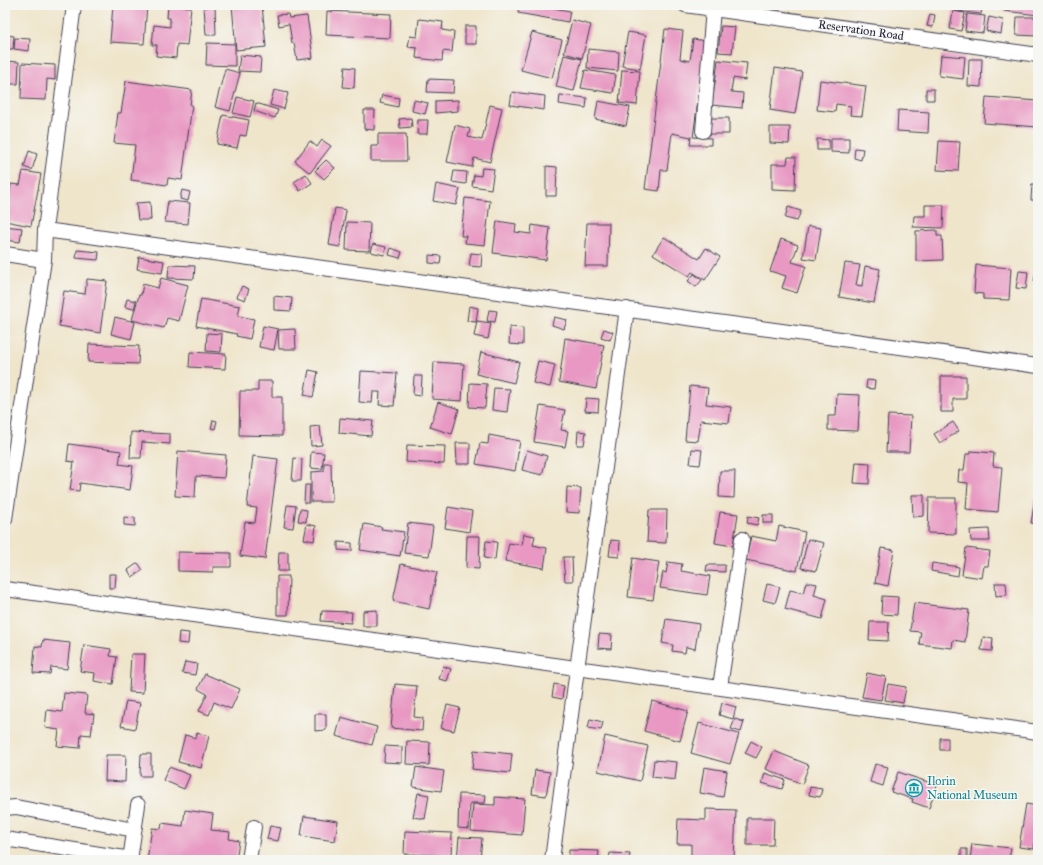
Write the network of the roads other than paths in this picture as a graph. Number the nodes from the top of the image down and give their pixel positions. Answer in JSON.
{"nodes":[{"id":1,"x":74,"y":5,"type":"edge"},
{"id":2,"x":684,"y":5,"type":"edge"},
{"id":3,"x":713,"y":9,"type":"junction"},
{"id":4,"x":1038,"y":55,"type":"edge"},
{"id":5,"x":703,"y":131,"type":"dead end"},
{"id":6,"x":45,"y":230,"type":"junction"},
{"id":7,"x":5,"y":254,"type":"edge"},
{"id":8,"x":44,"y":260,"type":"junction"},
{"id":9,"x":628,"y":309,"type":"junction"},
{"id":10,"x":1038,"y":366,"type":"edge"},
{"id":11,"x":5,"y":519,"type":"edge"},
{"id":12,"x":742,"y":539,"type":"dead end"},
{"id":13,"x":5,"y":588,"type":"edge"},
{"id":14,"x":577,"y":669,"type":"junction"},
{"id":15,"x":720,"y":688,"type":"junction"},
{"id":16,"x":1038,"y":732,"type":"edge"},
{"id":17,"x":138,"y":805,"type":"dead end"},
{"id":18,"x":5,"y":808,"type":"edge"},
{"id":19,"x":254,"y":827,"type":"dead end"},
{"id":20,"x":134,"y":830,"type":"junction"},
{"id":21,"x":5,"y":839,"type":"edge"},
{"id":22,"x":131,"y":859,"type":"edge"},
{"id":23,"x":248,"y":860,"type":"edge"},
{"id":24,"x":552,"y":860,"type":"edge"}],
"edges":[{"from":1,"to":6,"type":"street"},
{"from":2,"to":3,"type":"street","name":"Reservation Road"},
{"from":3,"to":4,"type":"street","name":"Reservation Road"},
{"from":3,"to":5,"type":"street"},
{"from":6,"to":8,"type":"street"},
{"from":6,"to":9,"type":"street"},
{"from":7,"to":8,"type":"street"},
{"from":8,"to":11,"type":"street"},
{"from":9,"to":10,"type":"street"},
{"from":9,"to":14,"type":"street"},
{"from":12,"to":15,"type":"street"},
{"from":13,"to":14,"type":"street"},
{"from":14,"to":15,"type":"street"},
{"from":14,"to":24,"type":"street"},
{"from":15,"to":16,"type":"street"},
{"from":17,"to":20,"type":"street"},
{"from":18,"to":20,"type":"street"},
{"from":19,"to":23,"type":"street"},
{"from":20,"to":22,"type":"street"},
{"from":21,"to":22,"type":"street"}]}
